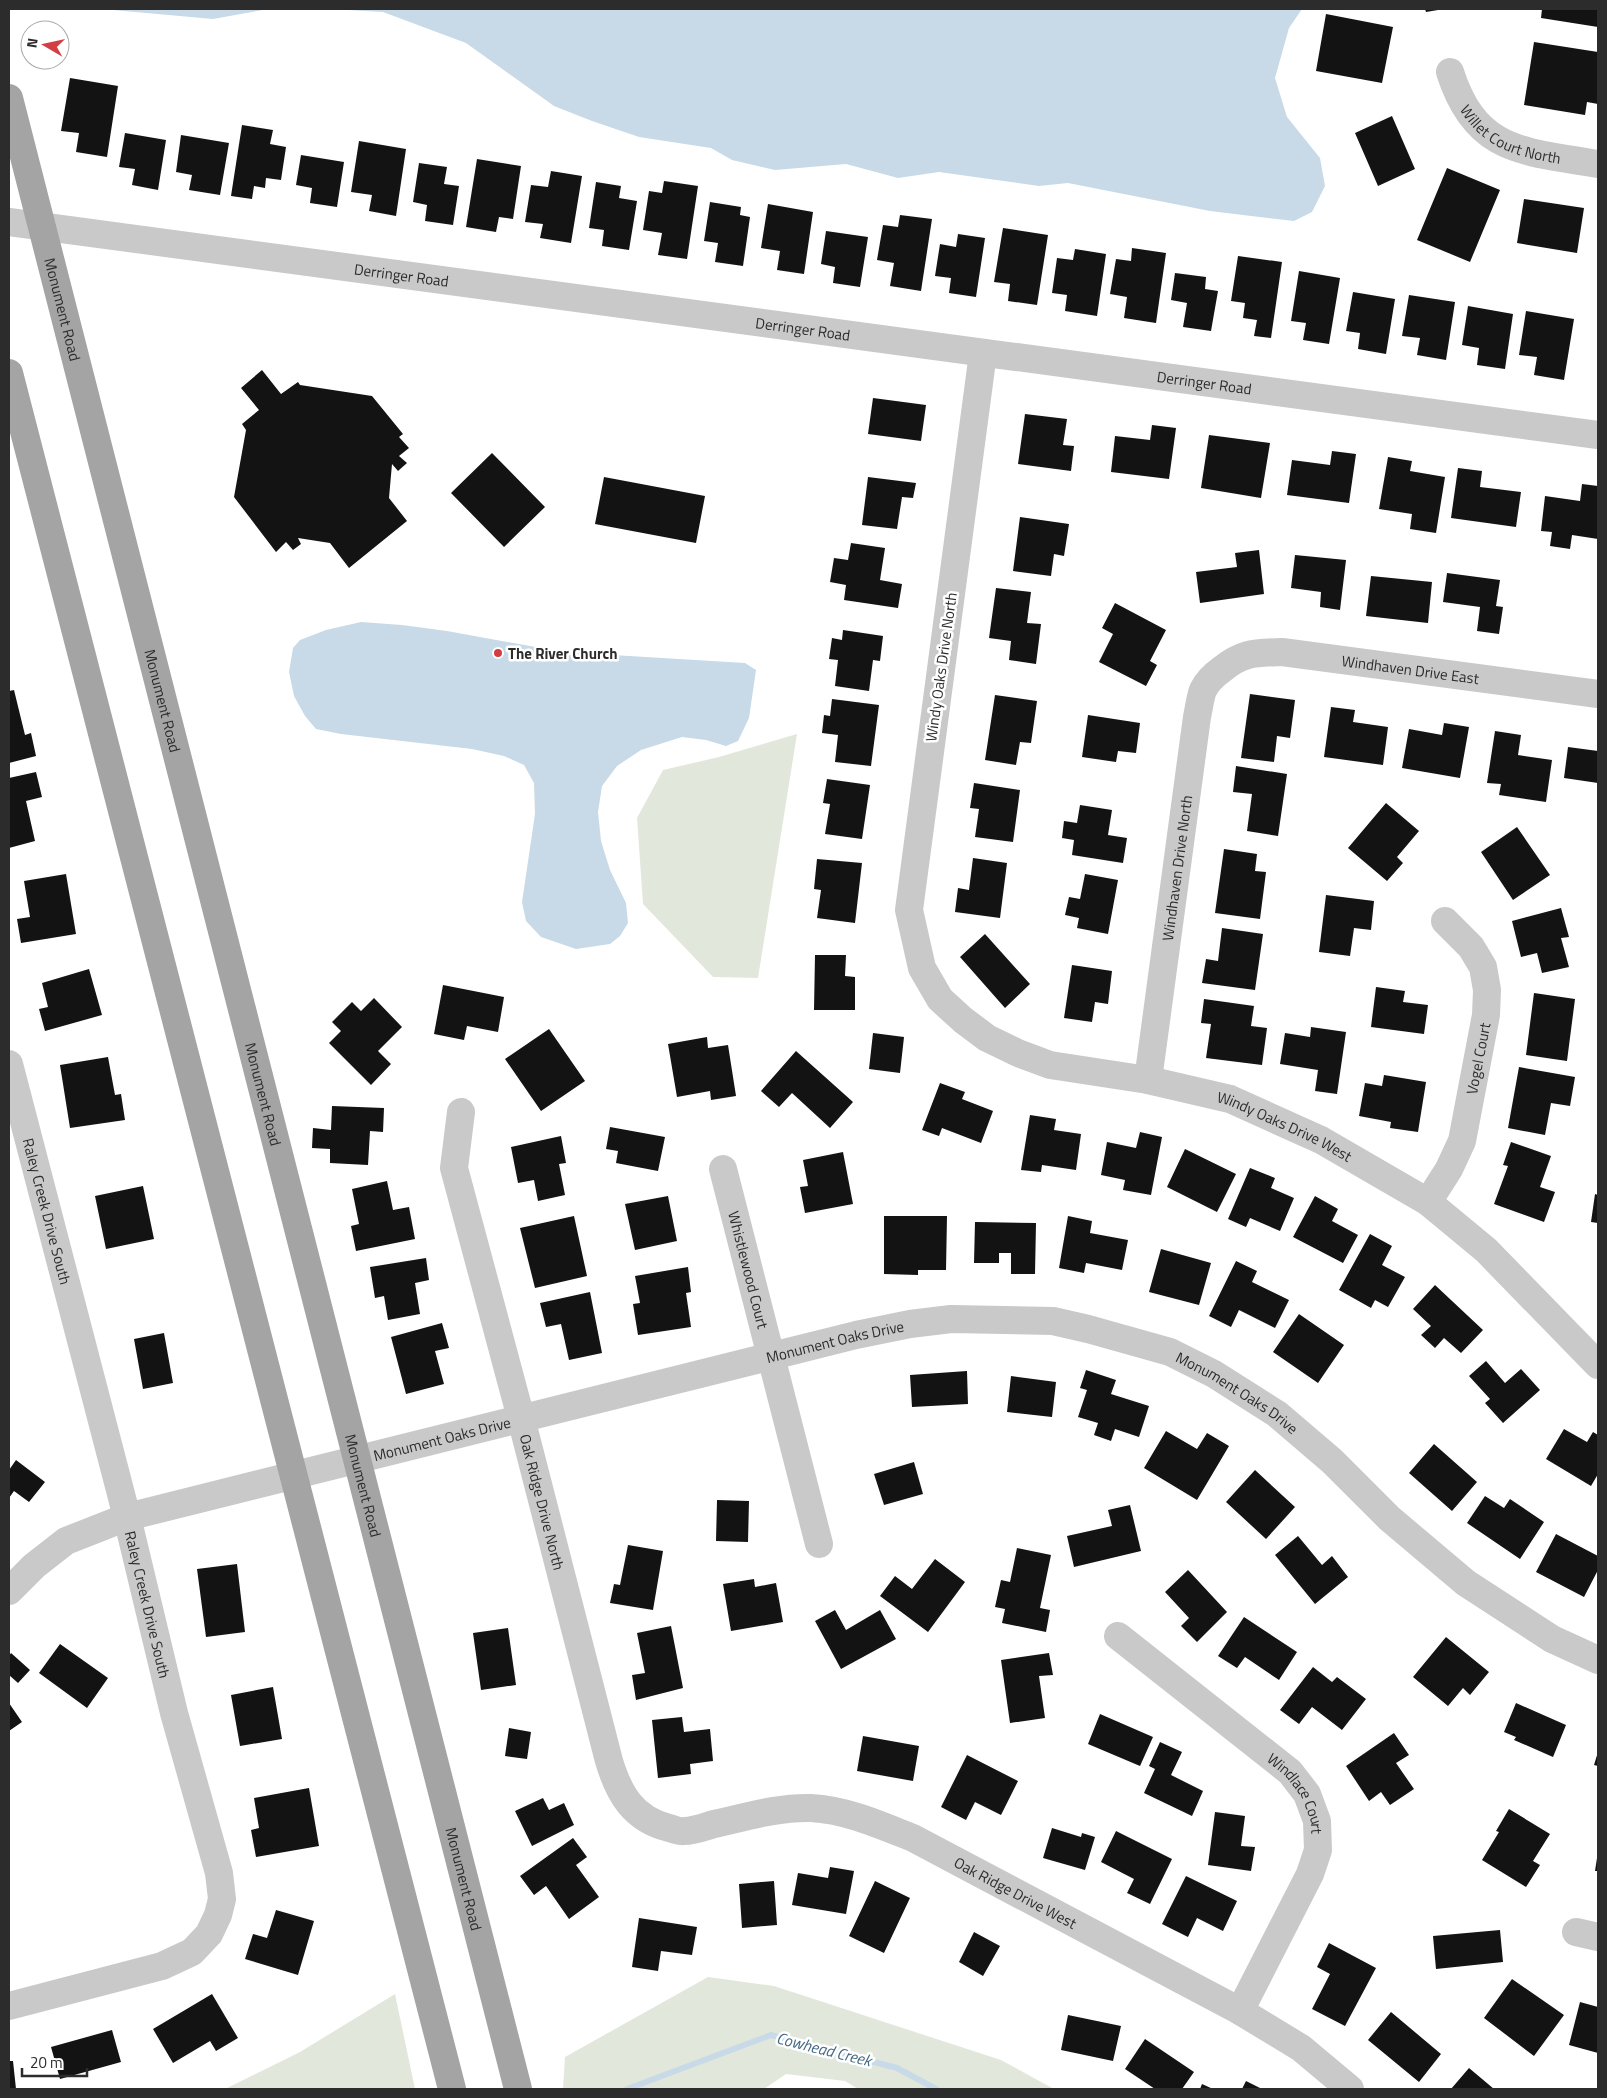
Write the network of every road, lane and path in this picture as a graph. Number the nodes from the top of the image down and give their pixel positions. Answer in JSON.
{"nodes":[{"id":1,"x":1450,"y":72,"type":"dead end"},
{"id":2,"x":9,"y":98,"type":"edge"},
{"id":3,"x":1598,"y":164,"type":"edge"},
{"id":4,"x":9,"y":222,"type":"edge"},
{"id":5,"x":42,"y":226,"type":"junction"},
{"id":6,"x":983,"y":353,"type":"junction"},
{"id":7,"x":9,"y":373,"type":"edge"},
{"id":8,"x":1598,"y":435,"type":"edge"},
{"id":9,"x":1226,"y":665,"type":"joint"},
{"id":10,"x":1598,"y":694,"type":"edge"},
{"id":11,"x":1445,"y":921,"type":"dead end"},
{"id":12,"x":928,"y":979,"type":"joint"},
{"id":13,"x":9,"y":1064,"type":"edge"},
{"id":14,"x":1148,"y":1080,"type":"junction"},
{"id":15,"x":461,"y":1112,"type":"dead end"},
{"id":16,"x":15,"y":1116,"type":"edge"},
{"id":17,"x":723,"y":1169,"type":"dead end"},
{"id":18,"x":1428,"y":1202,"type":"junction"},
{"id":19,"x":769,"y":1356,"type":"junction"},
{"id":20,"x":1598,"y":1365,"type":"edge"},
{"id":21,"x":521,"y":1418,"type":"junction"},
{"id":22,"x":357,"y":1460,"type":"junction"},
{"id":23,"x":293,"y":1476,"type":"junction"},
{"id":24,"x":127,"y":1517,"type":"junction"},
{"id":25,"x":819,"y":1544,"type":"dead end"},
{"id":26,"x":9,"y":1591,"type":"edge"},
{"id":27,"x":1118,"y":1636,"type":"dead end"},
{"id":28,"x":1598,"y":1660,"type":"edge"},
{"id":29,"x":650,"y":1821,"type":"joint"},
{"id":30,"x":9,"y":2006,"type":"edge"},
{"id":31,"x":1240,"y":2011,"type":"junction"},
{"id":32,"x":452,"y":2089,"type":"edge"},
{"id":33,"x":518,"y":2089,"type":"edge"},
{"id":34,"x":1350,"y":2089,"type":"edge"}],
"edges":[{"from":1,"to":3,"type":"street","name":"Willet Court North"},
{"from":2,"to":5,"type":"main road","name":"Monument Road"},
{"from":4,"to":5,"type":"street","name":"Derringer Road"},
{"from":5,"to":6,"type":"street","name":"Derringer Road"},
{"from":5,"to":22,"type":"main road","name":"Monument Road"},
{"from":6,"to":8,"type":"street","name":"Derringer Road"},
{"from":6,"to":12,"type":"street","name":"Windy Oaks Drive North"},
{"from":7,"to":23,"type":"main road"},
{"from":9,"to":10,"type":"street","name":"Windhaven Drive East"},
{"from":9,"to":14,"type":"street","name":"Windhaven Drive North"},
{"from":11,"to":18,"type":"street","name":"Vogel Court"},
{"from":12,"to":14,"type":"street","name":"Windy Oaks Drive West"},
{"from":13,"to":16,"type":"street","name":"Raley Creek Drive South"},
{"from":14,"to":18,"type":"street","name":"Windy Oaks Drive West"},
{"from":15,"to":21,"type":"street","name":"Oak Ridge Drive North"},
{"from":16,"to":24,"type":"street","name":"Raley Creek Drive South"},
{"from":17,"to":19,"type":"street","name":"Whistlewood Court"},
{"from":18,"to":20,"type":"street","name":"Windy Oaks Drive West"},
{"from":19,"to":21,"type":"street","name":"Monument Oaks Drive"},
{"from":19,"to":25,"type":"street","name":"Whistlewood Court"},
{"from":19,"to":28,"type":"street","name":"Monument Oaks Drive"},
{"from":21,"to":22,"type":"street","name":"Monument Oaks Drive"},
{"from":21,"to":29,"type":"street","name":"Oak Ridge Drive North"},
{"from":22,"to":23,"type":"street","name":"Monument Oaks Drive"},
{"from":22,"to":33,"type":"main road","name":"Monument Road"},
{"from":23,"to":24,"type":"street","name":"Monument Oaks Drive"},
{"from":23,"to":32,"type":"main road"},
{"from":24,"to":26,"type":"street","name":"Monument Oaks Drive"},
{"from":24,"to":30,"type":"street","name":"Raley Creek Drive South"},
{"from":27,"to":31,"type":"street","name":"Windlace Court"},
{"from":29,"to":31,"type":"street","name":"Oak Ridge Drive West"},
{"from":31,"to":34,"type":"street","name":"Oak Ridge Drive West"}]}
